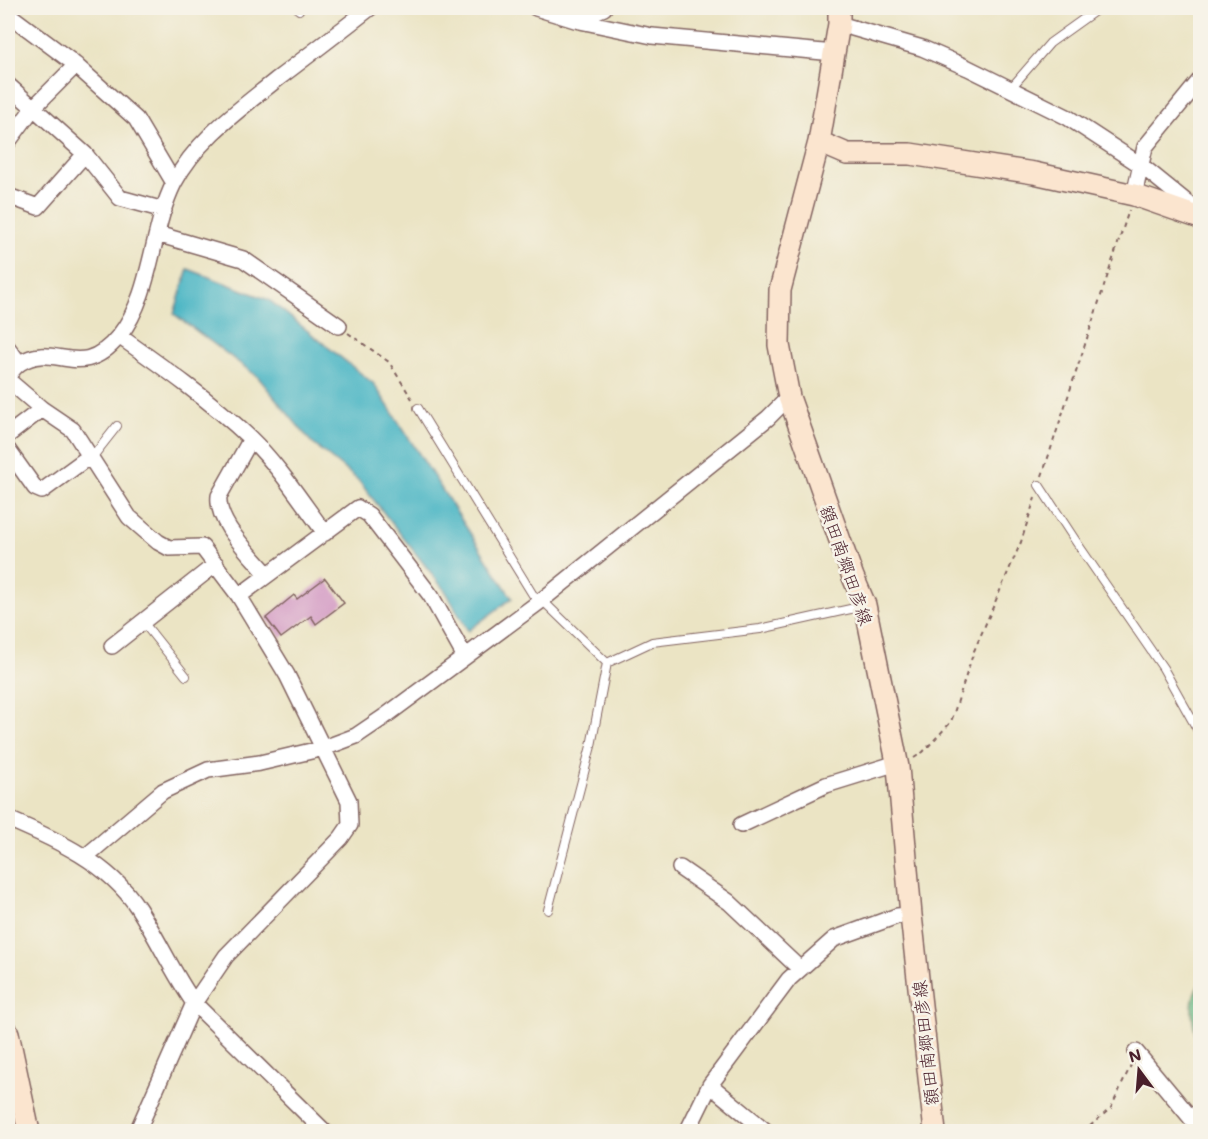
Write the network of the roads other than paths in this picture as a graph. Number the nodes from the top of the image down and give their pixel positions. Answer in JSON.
{"nodes":[{"id":1,"x":370,"y":8,"type":"edge"},
{"id":2,"x":536,"y":8,"type":"edge"},
{"id":3,"x":604,"y":8,"type":"edge"},
{"id":4,"x":1097,"y":8,"type":"edge"},
{"id":5,"x":8,"y":14,"type":"edge"},
{"id":6,"x":839,"y":16,"type":"edge"},
{"id":7,"x":575,"y":20,"type":"junction"},
{"id":8,"x":834,"y":53,"type":"junction"},
{"id":9,"x":76,"y":65,"type":"junction"},
{"id":10,"x":1200,"y":80,"type":"edge"},
{"id":11,"x":8,"y":85,"type":"edge"},
{"id":12,"x":1010,"y":89,"type":"junction"},
{"id":13,"x":33,"y":107,"type":"junction"},
{"id":14,"x":8,"y":142,"type":"edge"},
{"id":15,"x":819,"y":142,"type":"junction"},
{"id":16,"x":85,"y":154,"type":"junction"},
{"id":17,"x":1142,"y":166,"type":"junction"},
{"id":18,"x":174,"y":183,"type":"junction"},
{"id":19,"x":1134,"y":195,"type":"junction"},
{"id":20,"x":8,"y":196,"type":"edge"},
{"id":21,"x":164,"y":210,"type":"junction"},
{"id":22,"x":1200,"y":213,"type":"edge"},
{"id":23,"x":1200,"y":218,"type":"edge"},
{"id":24,"x":157,"y":234,"type":"junction"},
{"id":25,"x":339,"y":327,"type":"road end"},
{"id":26,"x":119,"y":336,"type":"junction"},
{"id":27,"x":8,"y":348,"type":"edge"},
{"id":28,"x":19,"y":363,"type":"junction"},
{"id":29,"x":8,"y":378,"type":"edge"},
{"id":30,"x":789,"y":397,"type":"junction"},
{"id":31,"x":418,"y":408,"type":"road end"},
{"id":32,"x":42,"y":409,"type":"junction"},
{"id":33,"x":117,"y":426,"type":"dead end"},
{"id":34,"x":8,"y":435,"type":"edge"},
{"id":35,"x":251,"y":439,"type":"junction"},
{"id":36,"x":8,"y":450,"type":"edge"},
{"id":37,"x":91,"y":459,"type":"junction"},
{"id":38,"x":1039,"y":485,"type":"dead end"},
{"id":39,"x":324,"y":533,"type":"junction"},
{"id":40,"x":216,"y":564,"type":"junction"},
{"id":41,"x":267,"y":574,"type":"junction"},
{"id":42,"x":239,"y":596,"type":"junction"},
{"id":43,"x":542,"y":600,"type":"junction"},
{"id":44,"x":865,"y":605,"type":"junction"},
{"id":45,"x":143,"y":622,"type":"junction"},
{"id":46,"x":112,"y":646,"type":"dead end"},
{"id":47,"x":465,"y":657,"type":"junction"},
{"id":48,"x":607,"y":663,"type":"junction"},
{"id":49,"x":186,"y":676,"type":"dead end"},
{"id":50,"x":1200,"y":735,"type":"edge"},
{"id":51,"x":324,"y":747,"type":"junction"},
{"id":52,"x":897,"y":763,"type":"junction"},
{"id":53,"x":8,"y":819,"type":"edge"},
{"id":54,"x":741,"y":825,"type":"dead end"},
{"id":55,"x":88,"y":858,"type":"junction"},
{"id":56,"x":680,"y":868,"type":"dead end"},
{"id":57,"x":548,"y":910,"type":"dead end"},
{"id":58,"x":911,"y":915,"type":"junction"},
{"id":59,"x":800,"y":969,"type":"junction"},
{"id":60,"x":194,"y":1003,"type":"junction"},
{"id":61,"x":8,"y":1032,"type":"edge"},
{"id":62,"x":1136,"y":1052,"type":"road end"},
{"id":63,"x":710,"y":1085,"type":"junction"},
{"id":64,"x":1200,"y":1130,"type":"edge"},
{"id":65,"x":29,"y":1131,"type":"edge"},
{"id":66,"x":137,"y":1131,"type":"edge"},
{"id":67,"x":325,"y":1131,"type":"edge"},
{"id":68,"x":687,"y":1131,"type":"edge"},
{"id":69,"x":767,"y":1131,"type":"edge"},
{"id":70,"x":935,"y":1131,"type":"edge"}],
"edges":[{"from":1,"to":18,"type":"street"},
{"from":2,"to":7,"type":"street"},
{"from":3,"to":7,"type":"street"},
{"from":4,"to":12,"type":"lane"},
{"from":5,"to":9,"type":"street"},
{"from":6,"to":8,"type":"main road","name":"額田南郷田彦線"},
{"from":6,"to":12,"type":"street"},
{"from":7,"to":8,"type":"street"},
{"from":8,"to":15,"type":"main road","name":"額田南郷田彦線"},
{"from":9,"to":13,"type":"street"},
{"from":9,"to":18,"type":"street"},
{"from":10,"to":17,"type":"street"},
{"from":11,"to":13,"type":"street"},
{"from":12,"to":17,"type":"street"},
{"from":13,"to":14,"type":"street"},
{"from":13,"to":16,"type":"street"},
{"from":15,"to":19,"type":"main road"},
{"from":15,"to":30,"type":"main road","name":"額田南郷田彦線"},
{"from":16,"to":20,"type":"street"},
{"from":16,"to":21,"type":"street"},
{"from":17,"to":19,"type":"street"},
{"from":17,"to":22,"type":"street"},
{"from":18,"to":21,"type":"street"},
{"from":19,"to":23,"type":"main road"},
{"from":21,"to":24,"type":"street"},
{"from":24,"to":25,"type":"street"},
{"from":24,"to":26,"type":"street"},
{"from":26,"to":28,"type":"street"},
{"from":26,"to":35,"type":"street"},
{"from":27,"to":28,"type":"street"},
{"from":28,"to":29,"type":"street"},
{"from":29,"to":32,"type":"street"},
{"from":30,"to":43,"type":"street"},
{"from":30,"to":44,"type":"main road","name":"額田南郷田彦線"},
{"from":31,"to":43,"type":"lane"},
{"from":32,"to":34,"type":"street"},
{"from":32,"to":37,"type":"street"},
{"from":33,"to":37,"type":"lane"},
{"from":35,"to":39,"type":"street"},
{"from":35,"to":41,"type":"street"},
{"from":36,"to":37,"type":"street"},
{"from":37,"to":40,"type":"street"},
{"from":38,"to":50,"type":"lane"},
{"from":39,"to":41,"type":"street"},
{"from":39,"to":47,"type":"street"},
{"from":40,"to":42,"type":"street"},
{"from":40,"to":45,"type":"street"},
{"from":41,"to":42,"type":"street"},
{"from":42,"to":51,"type":"street"},
{"from":43,"to":47,"type":"street"},
{"from":43,"to":48,"type":"lane"},
{"from":44,"to":48,"type":"lane"},
{"from":44,"to":52,"type":"main road","name":"額田南郷田彦線"},
{"from":45,"to":46,"type":"street"},
{"from":45,"to":49,"type":"lane"},
{"from":47,"to":51,"type":"street"},
{"from":48,"to":57,"type":"lane"},
{"from":51,"to":55,"type":"street"},
{"from":51,"to":60,"type":"street"},
{"from":52,"to":54,"type":"street"},
{"from":52,"to":58,"type":"main road","name":"額田南郷田彦線"},
{"from":53,"to":55,"type":"street"},
{"from":55,"to":60,"type":"street"},
{"from":56,"to":59,"type":"street"},
{"from":58,"to":59,"type":"street"},
{"from":58,"to":70,"type":"main road","name":"額田南郷田彦線"},
{"from":59,"to":63,"type":"street"},
{"from":60,"to":66,"type":"street"},
{"from":60,"to":67,"type":"street"},
{"from":61,"to":65,"type":"main road"},
{"from":62,"to":64,"type":"street"},
{"from":63,"to":68,"type":"street"},
{"from":63,"to":69,"type":"street"}]}
